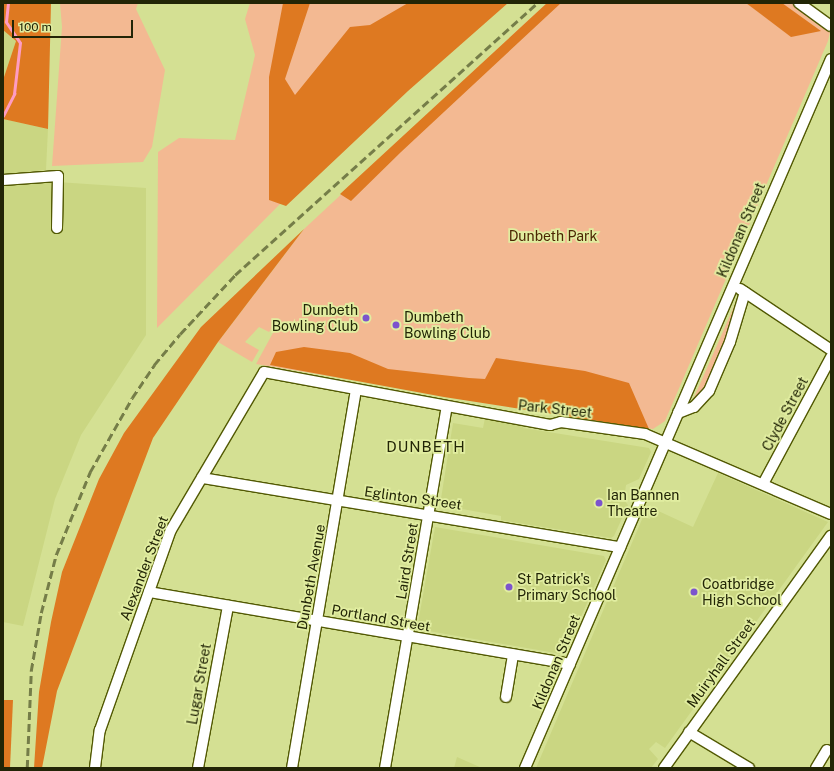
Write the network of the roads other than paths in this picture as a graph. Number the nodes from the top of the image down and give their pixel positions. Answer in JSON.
{"nodes":[{"id":1,"x":799,"y":3,"type":"edge"},
{"id":2,"x":831,"y":26,"type":"edge"},
{"id":3,"x":831,"y":59,"type":"edge"},
{"id":4,"x":3,"y":180,"type":"edge"},
{"id":5,"x":57,"y":228,"type":"dead end"},
{"id":6,"x":733,"y":285,"type":"junction"},
{"id":7,"x":745,"y":292,"type":"junction"},
{"id":8,"x":831,"y":350,"type":"edge"},
{"id":9,"x":831,"y":357,"type":"edge"},
{"id":10,"x":264,"y":372,"type":"joint"},
{"id":11,"x":356,"y":390,"type":"junction"},
{"id":12,"x":447,"y":406,"type":"junction"},
{"id":13,"x":678,"y":413,"type":"junction"},
{"id":14,"x":666,"y":442,"type":"junction"},
{"id":15,"x":202,"y":478,"type":"junction"},
{"id":16,"x":763,"y":484,"type":"junction"},
{"id":17,"x":338,"y":501,"type":"junction"},
{"id":18,"x":831,"y":514,"type":"edge"},
{"id":19,"x":428,"y":516,"type":"junction"},
{"id":20,"x":831,"y":536,"type":"edge"},
{"id":21,"x":620,"y":546,"type":"junction"},
{"id":22,"x":149,"y":592,"type":"junction"},
{"id":23,"x":228,"y":606,"type":"junction"},
{"id":24,"x":318,"y":621,"type":"junction"},
{"id":25,"x":408,"y":638,"type":"junction"},
{"id":26,"x":513,"y":655,"type":"junction"},
{"id":27,"x":570,"y":664,"type":"junction"},
{"id":28,"x":506,"y":697,"type":"dead end"},
{"id":29,"x":689,"y":732,"type":"junction"},
{"id":30,"x":827,"y":750,"type":"dead end"},
{"id":31,"x":95,"y":768,"type":"edge"},
{"id":32,"x":198,"y":768,"type":"edge"},
{"id":33,"x":292,"y":768,"type":"edge"},
{"id":34,"x":385,"y":768,"type":"edge"},
{"id":35,"x":525,"y":768,"type":"edge"},
{"id":36,"x":664,"y":768,"type":"edge"},
{"id":37,"x":749,"y":768,"type":"edge"},
{"id":38,"x":816,"y":768,"type":"edge"}],
"edges":[{"from":1,"to":2,"type":"street"},
{"from":3,"to":6,"type":"street","name":"Kildonan Street"},
{"from":4,"to":5,"type":"street"},
{"from":6,"to":7,"type":"street"},
{"from":6,"to":13,"type":"street","name":"Kildonan Street"},
{"from":7,"to":8,"type":"street"},
{"from":7,"to":13,"type":"street","name":"Kildonan Street"},
{"from":9,"to":16,"type":"street","name":"Clyde Street"},
{"from":10,"to":11,"type":"street","name":"Park Street"},
{"from":10,"to":15,"type":"street","name":"Alexander Street"},
{"from":11,"to":12,"type":"street","name":"Park Street"},
{"from":11,"to":17,"type":"street","name":"Dunbeth Avenue"},
{"from":12,"to":14,"type":"street","name":"Park Street"},
{"from":12,"to":19,"type":"street","name":"Laird Street"},
{"from":13,"to":14,"type":"street","name":"Kildonan Street"},
{"from":14,"to":16,"type":"street","name":"Park Street"},
{"from":14,"to":21,"type":"street","name":"Kildonan Street"},
{"from":15,"to":17,"type":"street","name":"Eglinton Street"},
{"from":15,"to":22,"type":"street","name":"Alexander Street"},
{"from":16,"to":18,"type":"street","name":"Park Street"},
{"from":17,"to":19,"type":"street","name":"Eglinton Street"},
{"from":17,"to":24,"type":"street","name":"Dunbeth Avenue"},
{"from":19,"to":21,"type":"street","name":"Eglinton Street"},
{"from":19,"to":25,"type":"street","name":"Laird Street"},
{"from":20,"to":29,"type":"street","name":"Muiryhall Street"},
{"from":21,"to":27,"type":"street","name":"Kildonan Street"},
{"from":22,"to":23,"type":"street","name":"Portland Street"},
{"from":22,"to":31,"type":"street","name":"Alexander Street"},
{"from":23,"to":24,"type":"street","name":"Portland Street"},
{"from":23,"to":32,"type":"street","name":"Lugar Street"},
{"from":24,"to":25,"type":"street","name":"Portland Street"},
{"from":24,"to":33,"type":"street","name":"Dunbeth Avenue"},
{"from":25,"to":26,"type":"street","name":"Portland Street"},
{"from":25,"to":34,"type":"street","name":"Laird Street"},
{"from":26,"to":27,"type":"street","name":"Portland Street"},
{"from":26,"to":28,"type":"street"},
{"from":27,"to":35,"type":"street","name":"Kildonan Street"},
{"from":29,"to":36,"type":"street","name":"Muiryhall Street"},
{"from":29,"to":37,"type":"street"},
{"from":30,"to":38,"type":"street"}]}
